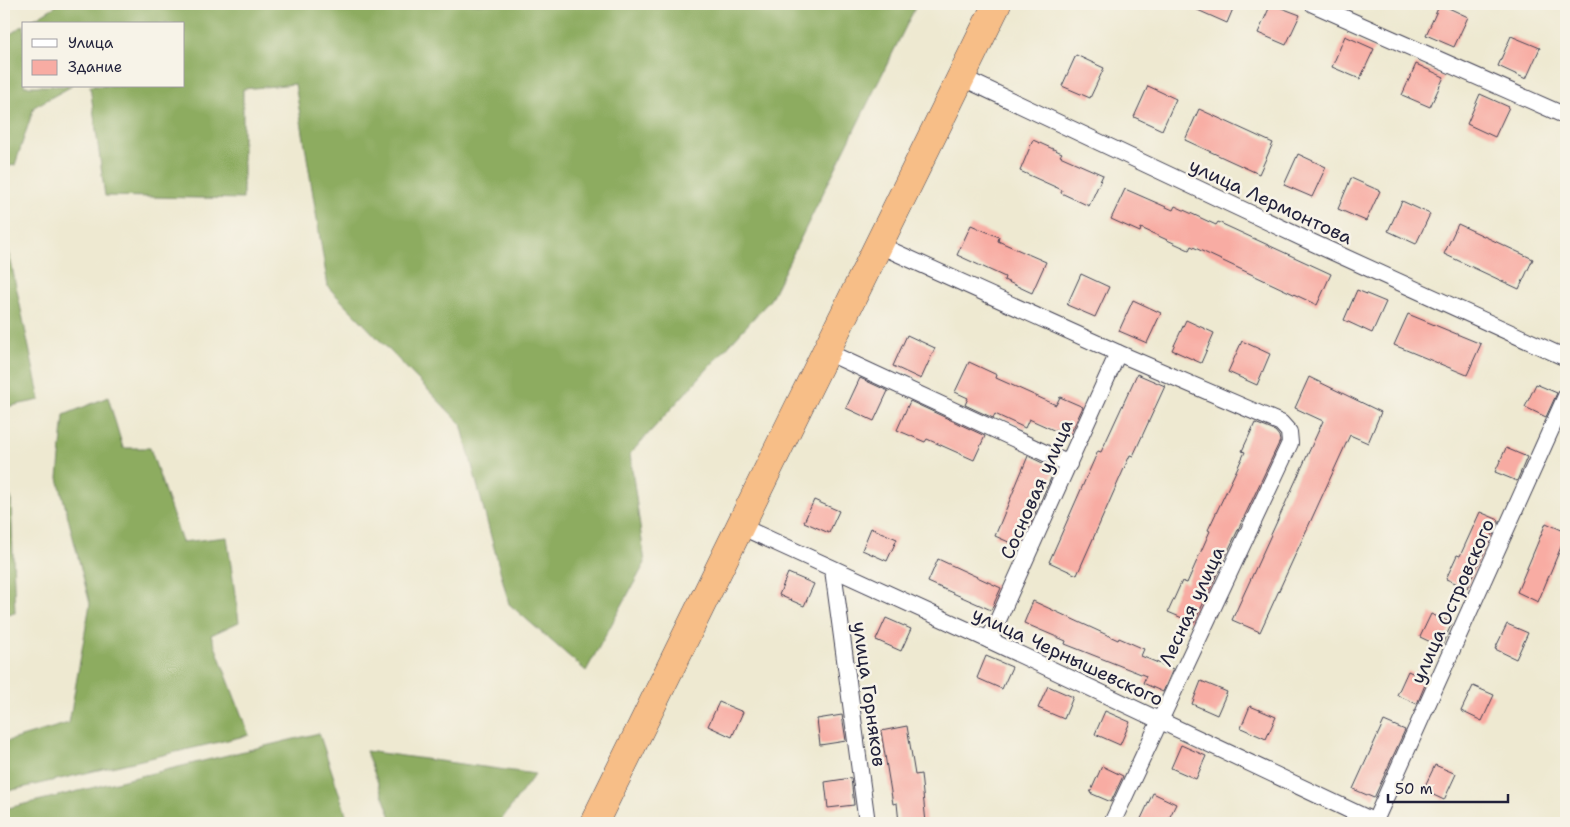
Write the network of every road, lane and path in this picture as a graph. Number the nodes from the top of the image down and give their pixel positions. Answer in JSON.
{"nodes":[{"id":1,"x":997,"y":4,"type":"edge"},
{"id":2,"x":1313,"y":4,"type":"edge"},
{"id":3,"x":961,"y":77,"type":"junction"},
{"id":4,"x":1566,"y":116,"type":"edge"},
{"id":5,"x":879,"y":245,"type":"junction"},
{"id":6,"x":827,"y":352,"type":"junction"},
{"id":7,"x":1118,"y":353,"type":"junction"},
{"id":8,"x":1566,"y":358,"type":"edge"},
{"id":9,"x":1566,"y":396,"type":"edge"},
{"id":10,"x":1069,"y":464,"type":"junction"},
{"id":11,"x":742,"y":527,"type":"junction"},
{"id":12,"x":834,"y":570,"type":"junction"},
{"id":13,"x":989,"y":640,"type":"junction"},
{"id":14,"x":1159,"y":722,"type":"junction"},
{"id":15,"x":594,"y":823,"type":"edge"},
{"id":16,"x":867,"y":823,"type":"edge"},
{"id":17,"x":1112,"y":823,"type":"edge"},
{"id":18,"x":1375,"y":823,"type":"edge"}],
"edges":[{"from":1,"to":3,"type":"highway"},
{"from":2,"to":4,"type":"street"},
{"from":3,"to":5,"type":"highway"},
{"from":3,"to":8,"type":"street","name":"улица Лермонтова"},
{"from":5,"to":6,"type":"highway"},
{"from":5,"to":7,"type":"street"},
{"from":6,"to":10,"type":"street"},
{"from":6,"to":11,"type":"highway"},
{"from":7,"to":10,"type":"street","name":"Сосновая улица"},
{"from":7,"to":14,"type":"street","name":"Лесная улица"},
{"from":9,"to":18,"type":"street","name":"улица Островского"},
{"from":10,"to":13,"type":"street","name":"Сосновая улица"},
{"from":11,"to":12,"type":"street","name":"улица Чернышевского"},
{"from":11,"to":15,"type":"highway"},
{"from":12,"to":13,"type":"street","name":"улица Чернышевского"},
{"from":12,"to":16,"type":"street","name":"улица Горняков"},
{"from":13,"to":14,"type":"street","name":"улица Чернышевского"},
{"from":14,"to":17,"type":"street","name":"Лесная улица"},
{"from":14,"to":18,"type":"street","name":"улица Чернышевского"}]}
